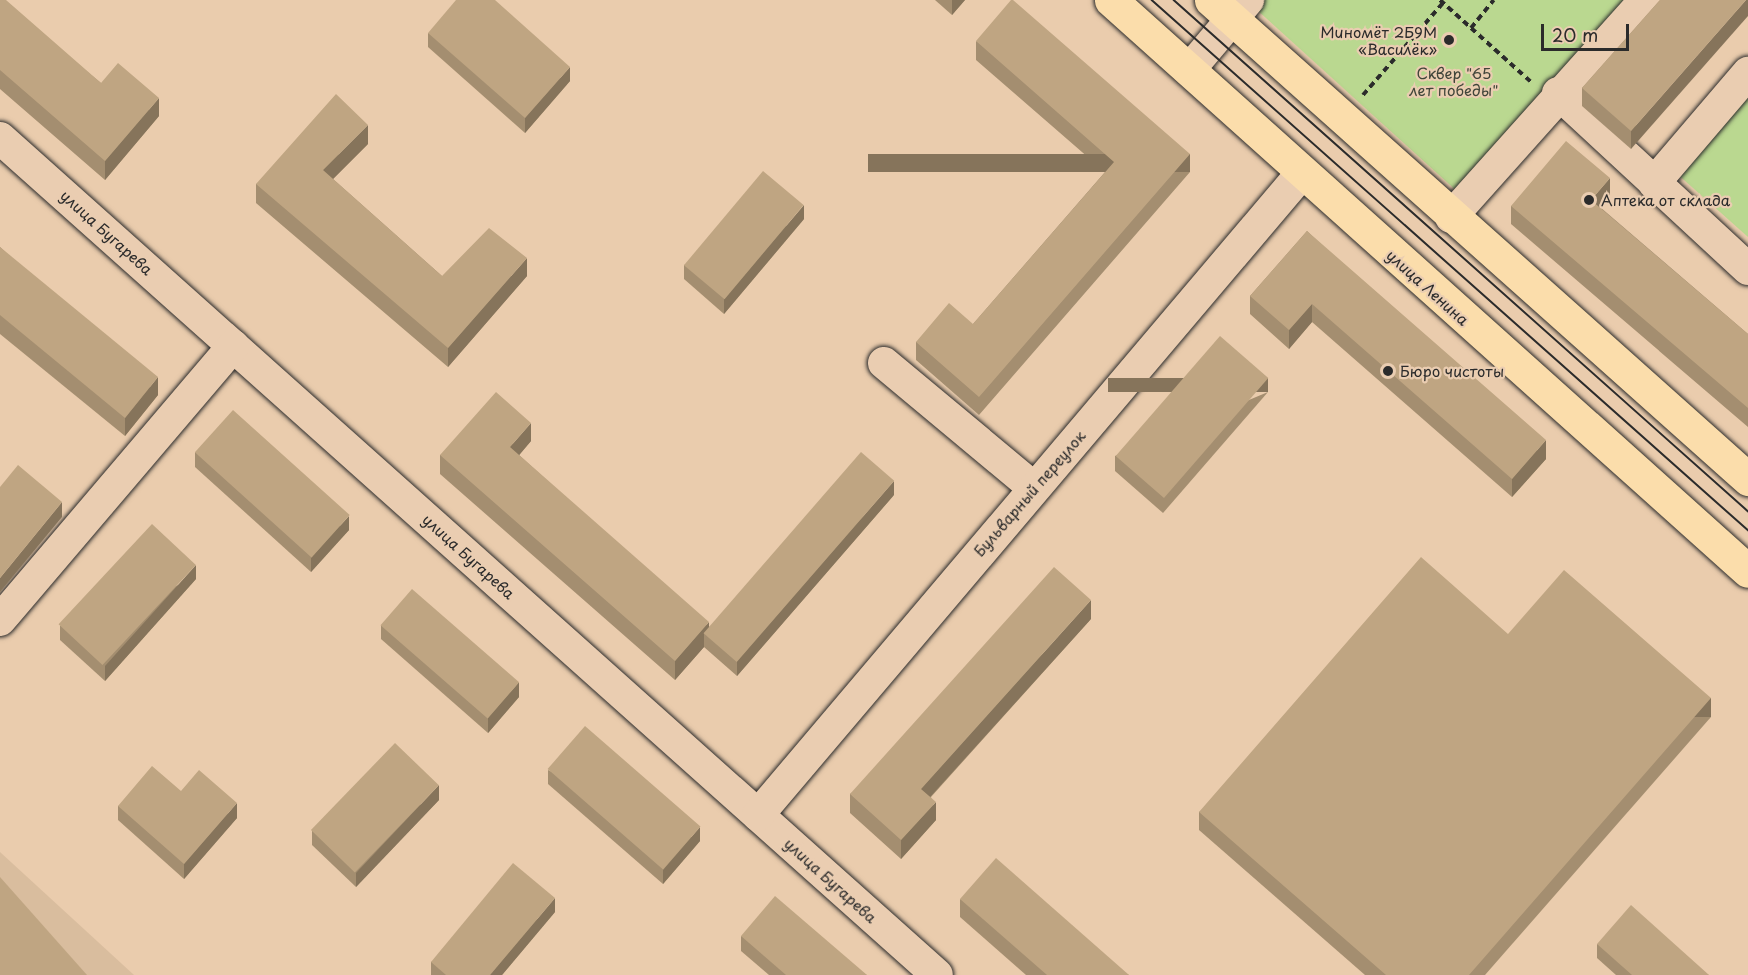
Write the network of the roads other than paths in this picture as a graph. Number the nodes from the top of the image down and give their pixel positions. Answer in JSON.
{"nodes":[{"id":1,"x":1111,"y":0,"type":"edge"},
{"id":2,"x":1645,"y":0,"type":"edge"},
{"id":3,"x":1230,"y":6,"type":"edge"},
{"id":4,"x":1189,"y":70,"type":"junction"},
{"id":5,"x":1748,"y":73,"type":"edge"},
{"id":6,"x":1545,"y":88,"type":"junction"},
{"id":7,"x":0,"y":138,"type":"edge"},
{"id":8,"x":1302,"y":173,"type":"junction"},
{"id":9,"x":1654,"y":183,"type":"junction"},
{"id":10,"x":1451,"y":217,"type":"junction"},
{"id":11,"x":1748,"y":269,"type":"edge"},
{"id":12,"x":233,"y":346,"type":"junction"},
{"id":13,"x":884,"y":363,"type":"dead end"},
{"id":14,"x":1748,"y":478,"type":"edge"},
{"id":15,"x":1033,"y":487,"type":"junction"},
{"id":16,"x":1748,"y":571,"type":"edge"},
{"id":17,"x":0,"y":620,"type":"edge"},
{"id":18,"x":758,"y":815,"type":"junction"},
{"id":19,"x":937,"y":975,"type":"edge"}],
"edges":[{"from":1,"to":4,"type":"main road","name":"улица Ленина"},
{"from":2,"to":6,"type":"street"},
{"from":3,"to":4,"type":"street"},
{"from":3,"to":10,"type":"main road"},
{"from":4,"to":8,"type":"main road","name":"улица Ленина"},
{"from":5,"to":9,"type":"street"},
{"from":6,"to":9,"type":"street"},
{"from":6,"to":10,"type":"street"},
{"from":7,"to":12,"type":"street","name":"улица Бугарева"},
{"from":8,"to":15,"type":"street","name":"Бульварный переулок"},
{"from":8,"to":16,"type":"main road","name":"улица Ленина"},
{"from":9,"to":11,"type":"street"},
{"from":10,"to":14,"type":"main road"},
{"from":12,"to":17,"type":"street"},
{"from":12,"to":18,"type":"street","name":"улица Бугарева"},
{"from":13,"to":15,"type":"street"},
{"from":15,"to":18,"type":"street","name":"Бульварный переулок"},
{"from":18,"to":19,"type":"street","name":"улица Бугарева"}]}
